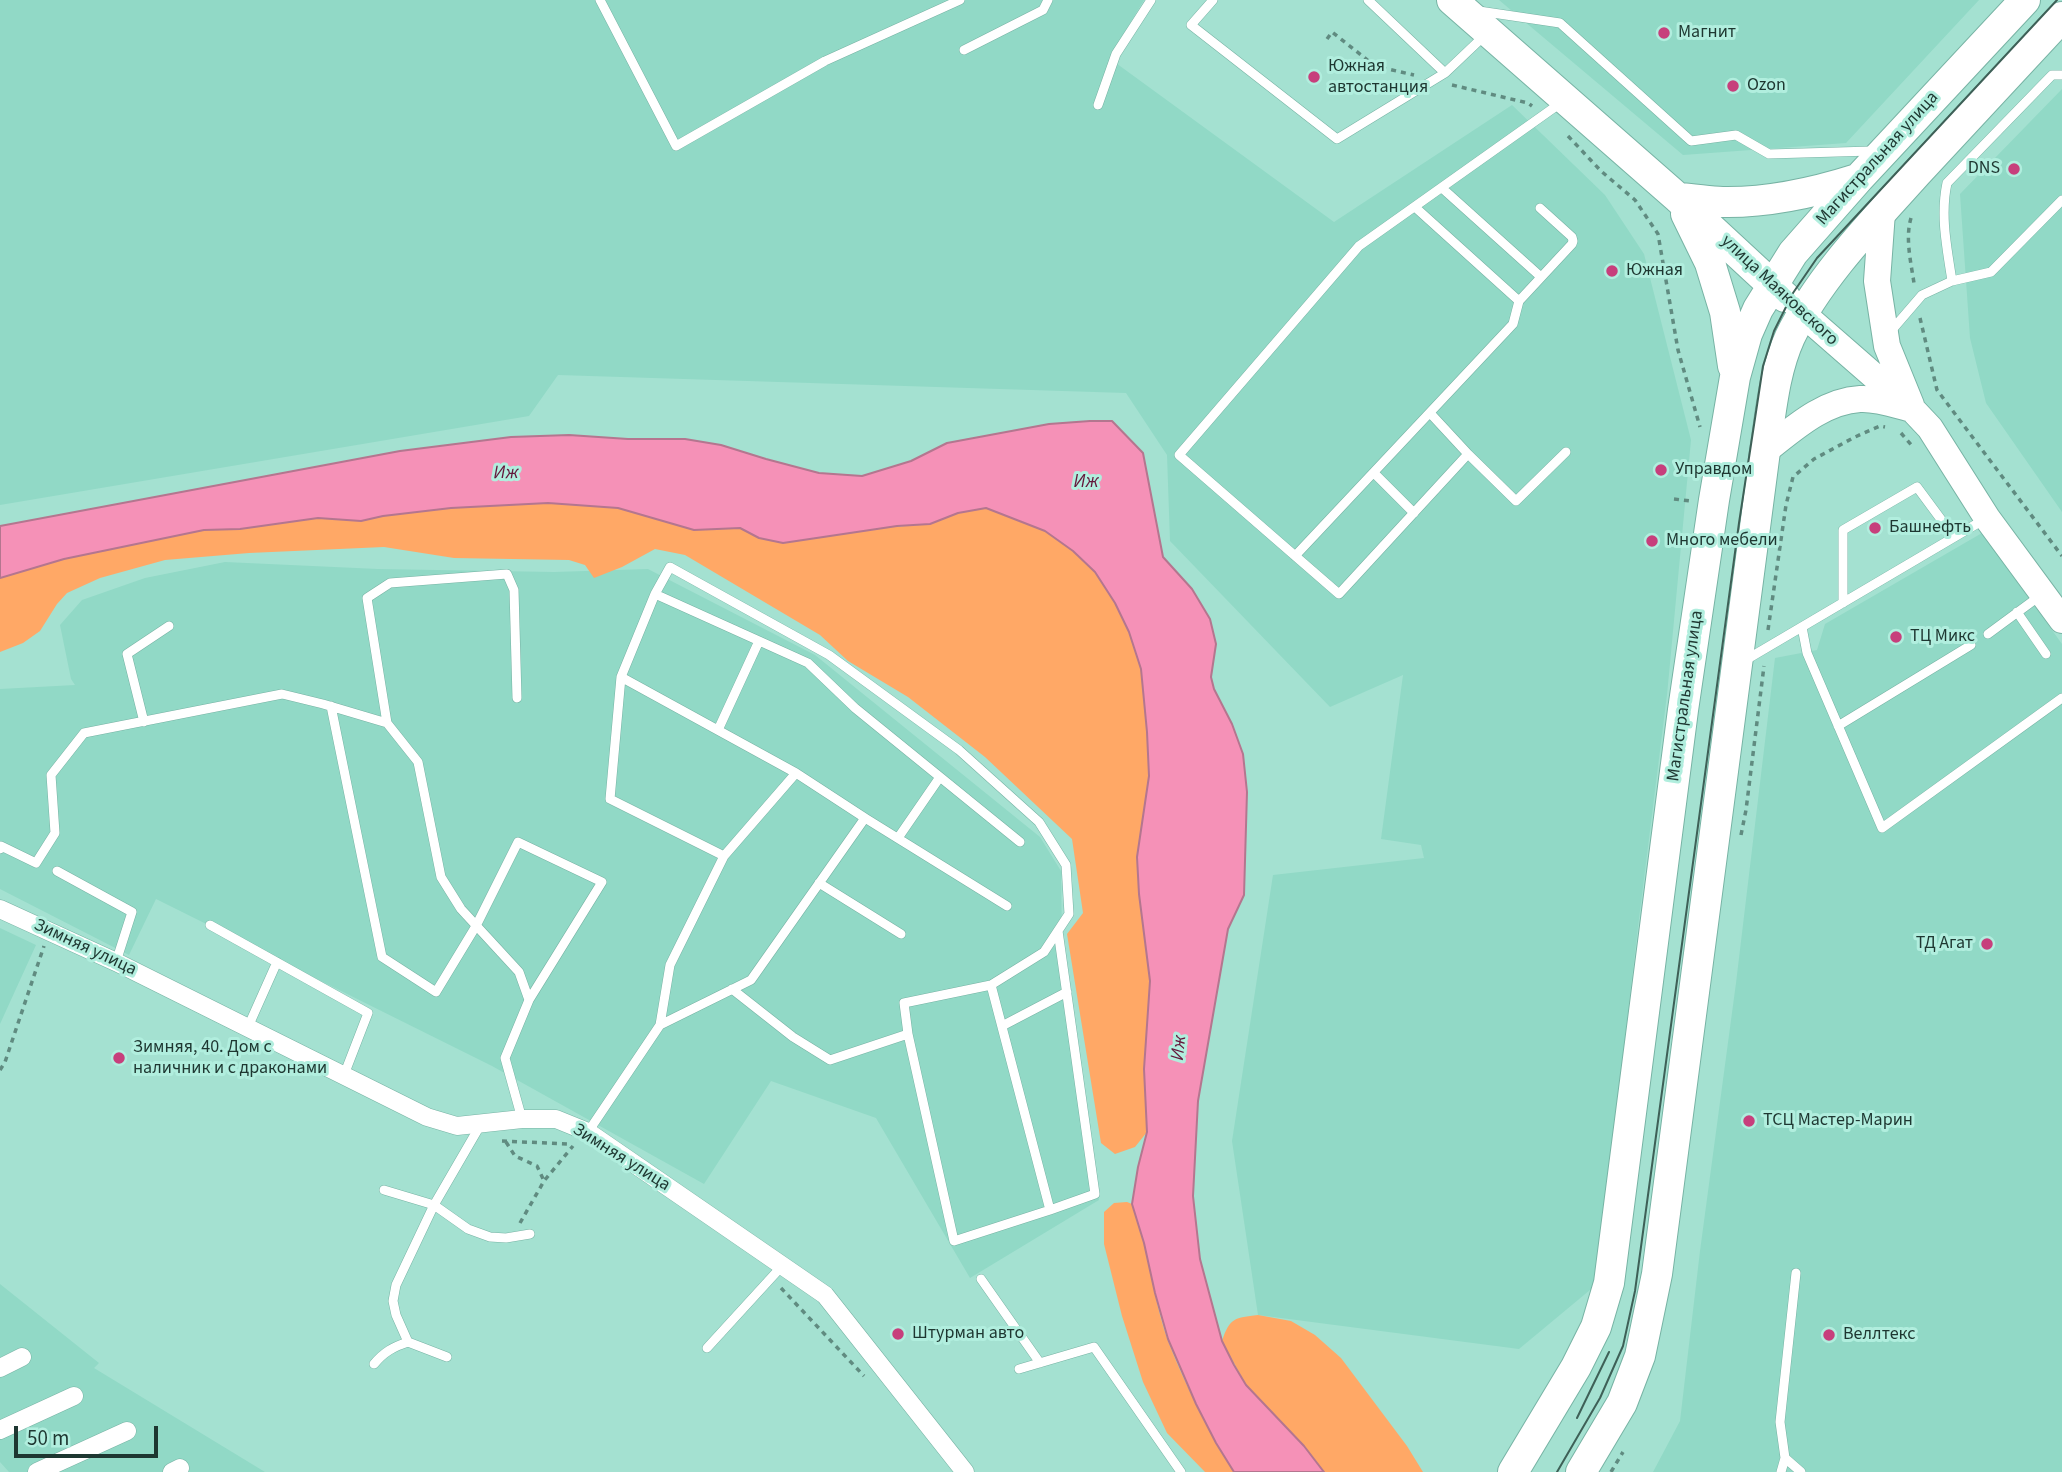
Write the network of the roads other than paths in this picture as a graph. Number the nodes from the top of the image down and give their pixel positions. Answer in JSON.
{"nodes":[{"id":1,"x":600,"y":0,"type":"edge"},
{"id":2,"x":960,"y":0,"type":"edge"},
{"id":3,"x":1048,"y":0,"type":"edge"},
{"id":4,"x":1152,"y":0,"type":"edge"},
{"id":5,"x":1213,"y":0,"type":"edge"},
{"id":6,"x":1368,"y":0,"type":"edge"},
{"id":7,"x":2025,"y":0,"type":"edge"},
{"id":8,"x":1457,"y":4,"type":"edge"},
{"id":9,"x":2062,"y":17,"type":"edge"},
{"id":10,"x":1489,"y":32,"type":"junction"},
{"id":11,"x":964,"y":50,"type":"dead end"},
{"id":12,"x":1445,"y":73,"type":"junction"},
{"id":13,"x":2062,"y":75,"type":"edge"},
{"id":14,"x":1098,"y":105,"type":"dead end"},
{"id":15,"x":1555,"y":107,"type":"junction"},
{"id":16,"x":1884,"y":151,"type":"junction"},
{"id":17,"x":1859,"y":178,"type":"junction"},
{"id":18,"x":1442,"y":188,"type":"junction"},
{"id":19,"x":1678,"y":198,"type":"junction"},
{"id":20,"x":2062,"y":200,"type":"edge"},
{"id":21,"x":1416,"y":208,"type":"junction"},
{"id":22,"x":1540,"y":208,"type":"dead end"},
{"id":23,"x":1882,"y":212,"type":"junction"},
{"id":24,"x":1541,"y":277,"type":"junction"},
{"id":25,"x":1952,"y":281,"type":"junction"},
{"id":26,"x":1772,"y":285,"type":"junction"},
{"id":27,"x":1519,"y":301,"type":"junction"},
{"id":28,"x":1803,"y":314,"type":"junction"},
{"id":29,"x":1886,"y":336,"type":"junction"},
{"id":30,"x":1735,"y":377,"type":"junction"},
{"id":31,"x":1913,"y":410,"type":"junction"},
{"id":32,"x":1430,"y":413,"type":"junction"},
{"id":33,"x":1765,"y":451,"type":"junction"},
{"id":34,"x":1566,"y":452,"type":"dead end"},
{"id":35,"x":1468,"y":454,"type":"junction"},
{"id":36,"x":1374,"y":473,"type":"junction"},
{"id":37,"x":1414,"y":513,"type":"junction"},
{"id":38,"x":1986,"y":518,"type":"junction"},
{"id":39,"x":1954,"y":537,"type":"junction"},
{"id":40,"x":1295,"y":556,"type":"junction"},
{"id":41,"x":655,"y":594,"type":"junction"},
{"id":42,"x":2042,"y":594,"type":"junction"},
{"id":43,"x":1843,"y":603,"type":"junction"},
{"id":44,"x":2017,"y":612,"type":"junction"},
{"id":45,"x":2062,"y":620,"type":"edge"},
{"id":46,"x":169,"y":626,"type":"dead end"},
{"id":47,"x":1802,"y":627,"type":"junction"},
{"id":48,"x":1988,"y":634,"type":"dead end"},
{"id":49,"x":759,"y":641,"type":"junction"},
{"id":50,"x":1971,"y":645,"type":"dead end"},
{"id":51,"x":2046,"y":654,"type":"dead end"},
{"id":52,"x":1736,"y":666,"type":"junction"},
{"id":53,"x":621,"y":677,"type":"junction"},
{"id":54,"x":517,"y":698,"type":"dead end"},
{"id":55,"x":2062,"y":698,"type":"edge"},
{"id":56,"x":331,"y":706,"type":"junction"},
{"id":57,"x":144,"y":722,"type":"junction"},
{"id":58,"x":387,"y":723,"type":"junction"},
{"id":59,"x":1838,"y":726,"type":"junction"},
{"id":60,"x":718,"y":730,"type":"junction"},
{"id":61,"x":796,"y":772,"type":"junction"},
{"id":62,"x":940,"y":777,"type":"junction"},
{"id":63,"x":865,"y":818,"type":"junction"},
{"id":64,"x":898,"y":838,"type":"junction"},
{"id":65,"x":1020,"y":842,"type":"dead end"},
{"id":66,"x":0,"y":849,"type":"edge"},
{"id":67,"x":724,"y":856,"type":"junction"},
{"id":68,"x":57,"y":871,"type":"dead end"},
{"id":69,"x":819,"y":883,"type":"junction"},
{"id":70,"x":1007,"y":906,"type":"dead end"},
{"id":71,"x":0,"y":909,"type":"edge"},
{"id":72,"x":210,"y":925,"type":"dead end"},
{"id":73,"x":476,"y":926,"type":"junction"},
{"id":74,"x":1058,"y":931,"type":"junction"},
{"id":75,"x":901,"y":934,"type":"dead end"},
{"id":76,"x":116,"y":962,"type":"junction"},
{"id":77,"x":277,"y":962,"type":"junction"},
{"id":78,"x":991,"y":985,"type":"junction"},
{"id":79,"x":732,"y":989,"type":"junction"},
{"id":80,"x":1067,"y":992,"type":"junction"},
{"id":81,"x":529,"y":1000,"type":"junction"},
{"id":82,"x":660,"y":1025,"type":"junction"},
{"id":83,"x":1002,"y":1026,"type":"junction"},
{"id":84,"x":248,"y":1027,"type":"junction"},
{"id":85,"x":908,"y":1034,"type":"junction"},
{"id":86,"x":344,"y":1075,"type":"junction"},
{"id":87,"x":522,"y":1119,"type":"junction"},
{"id":88,"x":476,"y":1132,"type":"junction"},
{"id":89,"x":588,"y":1132,"type":"junction"},
{"id":90,"x":384,"y":1191,"type":"dead end"},
{"id":91,"x":434,"y":1205,"type":"junction"},
{"id":92,"x":1050,"y":1210,"type":"junction"},
{"id":93,"x":530,"y":1234,"type":"dead end"},
{"id":94,"x":777,"y":1272,"type":"junction"},
{"id":95,"x":1796,"y":1273,"type":"dead end"},
{"id":96,"x":981,"y":1279,"type":"dead end"},
{"id":97,"x":408,"y":1342,"type":"junction"},
{"id":98,"x":707,"y":1348,"type":"dead end"},
{"id":99,"x":22,"y":1357,"type":"dead end"},
{"id":100,"x":447,"y":1357,"type":"dead end"},
{"id":101,"x":1040,"y":1363,"type":"junction"},
{"id":102,"x":374,"y":1364,"type":"dead end"},
{"id":103,"x":0,"y":1368,"type":"edge"},
{"id":104,"x":1019,"y":1368,"type":"dead end"},
{"id":105,"x":74,"y":1396,"type":"dead end"},
{"id":106,"x":0,"y":1430,"type":"edge"},
{"id":107,"x":127,"y":1432,"type":"dead end"},
{"id":108,"x":1785,"y":1458,"type":"junction"},
{"id":109,"x":37,"y":1472,"type":"edge"},
{"id":110,"x":965,"y":1472,"type":"edge"},
{"id":111,"x":1181,"y":1472,"type":"edge"},
{"id":112,"x":1513,"y":1472,"type":"edge"},
{"id":113,"x":1581,"y":1472,"type":"edge"},
{"id":114,"x":1782,"y":1472,"type":"edge"},
{"id":115,"x":1801,"y":1472,"type":"edge"}],
"edges":[{"from":1,"to":2,"type":"lane"},
{"from":3,"to":11,"type":"lane"},
{"from":4,"to":14,"type":"lane"},
{"from":5,"to":12,"type":"lane"},
{"from":6,"to":12,"type":"lane"},
{"from":7,"to":16,"type":"main road","name":"Магистральная улица"},
{"from":8,"to":10,"type":"main road","name":"улица Маяковского"},
{"from":8,"to":16,"type":"lane"},
{"from":9,"to":23,"type":"main road"},
{"from":10,"to":12,"type":"lane"},
{"from":10,"to":15,"type":"main road","name":"улица Маяковского"},
{"from":13,"to":25,"type":"lane"},
{"from":15,"to":18,"type":"lane"},
{"from":15,"to":19,"type":"main road","name":"улица Маяковского"},
{"from":16,"to":17,"type":"main road","name":"Магистральная улица"},
{"from":17,"to":19,"type":"main road"},
{"from":17,"to":26,"type":"main road","name":"Магистральная улица"},
{"from":18,"to":21,"type":"lane"},
{"from":18,"to":24,"type":"lane"},
{"from":19,"to":26,"type":"main road","name":"улица Маяковского"},
{"from":19,"to":30,"type":"main road"},
{"from":20,"to":25,"type":"lane"},
{"from":21,"to":27,"type":"lane"},
{"from":21,"to":40,"type":"lane"},
{"from":22,"to":24,"type":"lane"},
{"from":23,"to":28,"type":"main road"},
{"from":23,"to":29,"type":"main road"},
{"from":24,"to":27,"type":"lane"},
{"from":25,"to":29,"type":"lane"},
{"from":26,"to":28,"type":"main road","name":"улица Маяковского"},
{"from":26,"to":30,"type":"main road","name":"Магистральная улица"},
{"from":27,"to":32,"type":"lane"},
{"from":28,"to":31,"type":"main road","name":"улица Маяковского"},
{"from":28,"to":33,"type":"main road"},
{"from":29,"to":31,"type":"main road"},
{"from":30,"to":112,"type":"main road","name":"Магистральная улица"},
{"from":31,"to":33,"type":"main road"},
{"from":31,"to":38,"type":"main road","name":"улица Маяковского"},
{"from":32,"to":35,"type":"lane"},
{"from":32,"to":36,"type":"lane"},
{"from":33,"to":52,"type":"main road"},
{"from":34,"to":35,"type":"lane"},
{"from":35,"to":37,"type":"lane"},
{"from":36,"to":37,"type":"lane"},
{"from":36,"to":40,"type":"lane"},
{"from":37,"to":40,"type":"lane"},
{"from":38,"to":39,"type":"lane"},
{"from":38,"to":42,"type":"main road","name":"улица Маяковского"},
{"from":39,"to":43,"type":"lane"},
{"from":39,"to":43,"type":"lane"},
{"from":41,"to":49,"type":"lane"},
{"from":41,"to":53,"type":"lane"},
{"from":41,"to":74,"type":"lane"},
{"from":42,"to":44,"type":"lane"},
{"from":42,"to":45,"type":"main road","name":"улица Маяковского"},
{"from":43,"to":47,"type":"lane"},
{"from":44,"to":48,"type":"lane"},
{"from":44,"to":51,"type":"lane"},
{"from":46,"to":57,"type":"lane"},
{"from":47,"to":52,"type":"lane"},
{"from":47,"to":59,"type":"lane"},
{"from":49,"to":60,"type":"lane"},
{"from":49,"to":62,"type":"lane"},
{"from":50,"to":59,"type":"lane"},
{"from":52,"to":113,"type":"main road"},
{"from":53,"to":60,"type":"lane"},
{"from":53,"to":67,"type":"lane"},
{"from":54,"to":58,"type":"lane"},
{"from":55,"to":59,"type":"lane"},
{"from":56,"to":57,"type":"lane"},
{"from":56,"to":58,"type":"lane"},
{"from":56,"to":73,"type":"lane"},
{"from":57,"to":66,"type":"lane"},
{"from":58,"to":73,"type":"lane"},
{"from":60,"to":61,"type":"lane"},
{"from":61,"to":63,"type":"lane"},
{"from":61,"to":67,"type":"lane"},
{"from":62,"to":64,"type":"lane"},
{"from":62,"to":65,"type":"lane"},
{"from":63,"to":64,"type":"lane"},
{"from":63,"to":69,"type":"lane"},
{"from":64,"to":70,"type":"lane"},
{"from":67,"to":82,"type":"lane"},
{"from":68,"to":76,"type":"lane"},
{"from":69,"to":75,"type":"lane"},
{"from":69,"to":79,"type":"lane"},
{"from":71,"to":76,"type":"street","name":"Зимняя улица"},
{"from":72,"to":77,"type":"lane"},
{"from":73,"to":81,"type":"lane"},
{"from":73,"to":81,"type":"lane"},
{"from":74,"to":78,"type":"lane"},
{"from":74,"to":80,"type":"lane"},
{"from":76,"to":84,"type":"street","name":"Зимняя улица"},
{"from":77,"to":84,"type":"lane"},
{"from":77,"to":86,"type":"lane"},
{"from":78,"to":83,"type":"lane"},
{"from":78,"to":85,"type":"lane"},
{"from":79,"to":82,"type":"lane"},
{"from":79,"to":85,"type":"lane"},
{"from":80,"to":83,"type":"lane"},
{"from":80,"to":92,"type":"lane"},
{"from":81,"to":87,"type":"lane"},
{"from":82,"to":89,"type":"lane"},
{"from":83,"to":92,"type":"lane"},
{"from":84,"to":86,"type":"street","name":"Зимняя улица"},
{"from":85,"to":92,"type":"lane"},
{"from":86,"to":88,"type":"street","name":"Зимняя улица"},
{"from":87,"to":88,"type":"street","name":"Зимняя улица"},
{"from":87,"to":89,"type":"street","name":"Зимняя улица"},
{"from":88,"to":91,"type":"lane"},
{"from":89,"to":94,"type":"street","name":"Зимняя улица"},
{"from":90,"to":91,"type":"lane"},
{"from":91,"to":93,"type":"lane"},
{"from":91,"to":97,"type":"lane"},
{"from":94,"to":98,"type":"lane"},
{"from":94,"to":110,"type":"street","name":"Зимняя улица"},
{"from":95,"to":108,"type":"lane"},
{"from":96,"to":101,"type":"lane"},
{"from":97,"to":100,"type":"lane"},
{"from":97,"to":102,"type":"lane"},
{"from":99,"to":103,"type":"street"},
{"from":101,"to":104,"type":"lane"},
{"from":101,"to":111,"type":"lane"},
{"from":105,"to":106,"type":"street"},
{"from":107,"to":109,"type":"street"},
{"from":108,"to":114,"type":"lane"},
{"from":108,"to":115,"type":"lane"}]}
